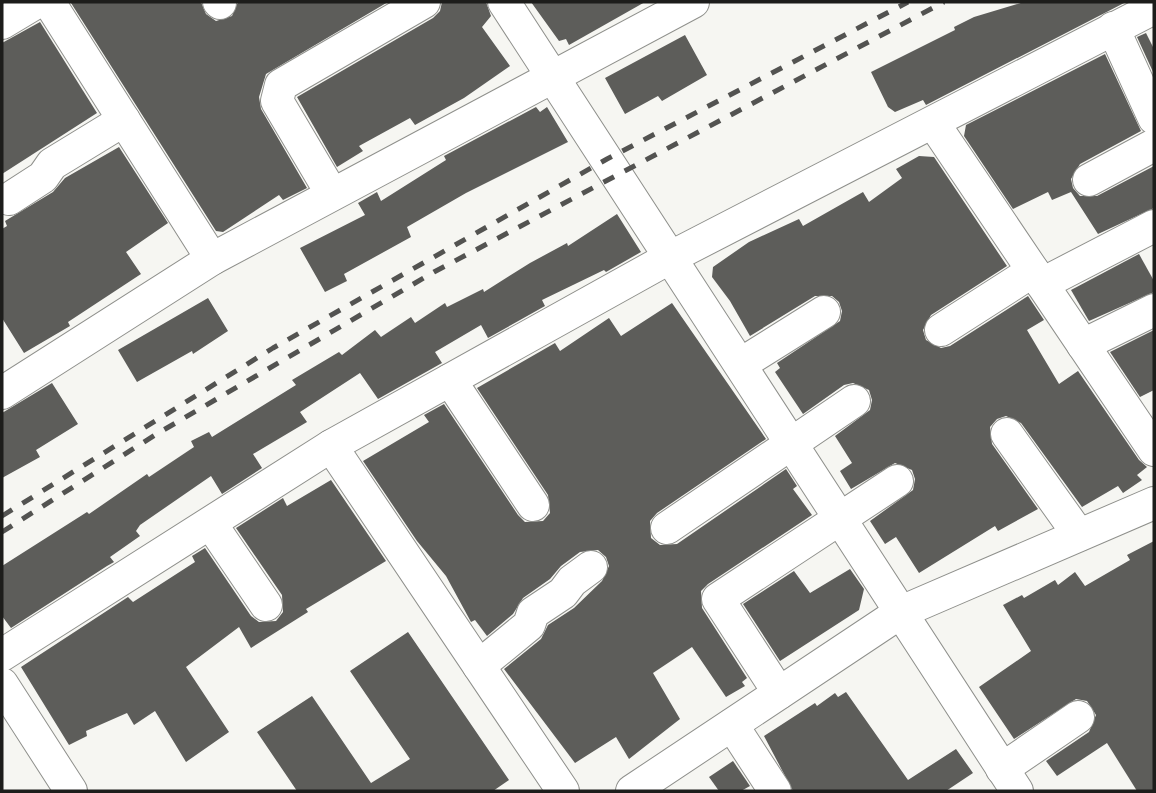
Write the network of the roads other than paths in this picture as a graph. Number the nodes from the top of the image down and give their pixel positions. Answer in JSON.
{"nodes":[{"id":1,"x":37,"y":2,"type":"edge"},
{"id":2,"x":49,"y":2,"type":"edge"},
{"id":3,"x":424,"y":2,"type":"edge"},
{"id":4,"x":503,"y":2,"type":"edge"},
{"id":5,"x":693,"y":2,"type":"edge"},
{"id":6,"x":1154,"y":8,"type":"edge"},
{"id":7,"x":2,"y":23,"type":"edge"},
{"id":8,"x":1113,"y":28,"type":"junction"},
{"id":9,"x":552,"y":75,"type":"junction"},
{"id":10,"x":1154,"y":118,"type":"edge"},
{"id":11,"x":124,"y":120,"type":"junction"},
{"id":12,"x":934,"y":124,"type":"junction"},
{"id":13,"x":1154,"y":145,"type":"edge"},
{"id":14,"x":1089,"y":180,"type":"dead end"},
{"id":15,"x":332,"y":194,"type":"junction"},
{"id":16,"x":9,"y":200,"type":"dead end"},
{"id":17,"x":1154,"y":226,"type":"edge"},
{"id":18,"x":671,"y":257,"type":"junction"},
{"id":19,"x":212,"y":259,"type":"junction"},
{"id":20,"x":1038,"y":278,"type":"junction"},
{"id":21,"x":1154,"y":310,"type":"edge"},
{"id":22,"x":824,"y":312,"type":"dead end"},
{"id":23,"x":941,"y":330,"type":"dead end"},
{"id":24,"x":1083,"y":345,"type":"junction"},
{"id":25,"x":741,"y":365,"type":"junction"},
{"id":26,"x":450,"y":380,"type":"junction"},
{"id":27,"x":2,"y":393,"type":"edge"},
{"id":28,"x":854,"y":401,"type":"dead end"},
{"id":29,"x":1007,"y":434,"type":"dead end"},
{"id":30,"x":792,"y":443,"type":"junction"},
{"id":31,"x":331,"y":446,"type":"junction"},
{"id":32,"x":1154,"y":450,"type":"edge"},
{"id":33,"x":897,"y":481,"type":"dead end"},
{"id":34,"x":1154,"y":503,"type":"edge"},
{"id":35,"x":533,"y":505,"type":"dead end"},
{"id":36,"x":841,"y":519,"type":"junction"},
{"id":37,"x":211,"y":523,"type":"junction"},
{"id":38,"x":667,"y":528,"type":"dead end"},
{"id":39,"x":1079,"y":535,"type":"junction"},
{"id":40,"x":591,"y":567,"type":"dead end"},
{"id":41,"x":266,"y":605,"type":"dead end"},
{"id":42,"x":901,"y":612,"type":"junction"},
{"id":43,"x":2,"y":655,"type":"edge"},
{"id":44,"x":479,"y":666,"type":"junction"},
{"id":45,"x":2,"y":684,"type":"edge"},
{"id":46,"x":779,"y":693,"type":"junction"},
{"id":47,"x":1078,"y":717,"type":"dead end"},
{"id":48,"x":732,"y":724,"type":"junction"},
{"id":49,"x":1010,"y":780,"type":"edge"},
{"id":50,"x":71,"y":791,"type":"edge"},
{"id":51,"x":563,"y":791,"type":"edge"},
{"id":52,"x":632,"y":791,"type":"edge"},
{"id":53,"x":775,"y":791,"type":"edge"}],
"edges":[{"from":1,"to":7,"type":"street"},
{"from":2,"to":11,"type":"street"},
{"from":3,"to":15,"type":"street"},
{"from":4,"to":9,"type":"street"},
{"from":5,"to":9,"type":"street"},
{"from":6,"to":8,"type":"street"},
{"from":8,"to":10,"type":"street"},
{"from":8,"to":12,"type":"street"},
{"from":9,"to":15,"type":"street"},
{"from":9,"to":18,"type":"street"},
{"from":11,"to":16,"type":"street"},
{"from":11,"to":19,"type":"street"},
{"from":12,"to":18,"type":"street"},
{"from":12,"to":20,"type":"street"},
{"from":13,"to":14,"type":"street"},
{"from":15,"to":19,"type":"street"},
{"from":17,"to":20,"type":"street"},
{"from":18,"to":25,"type":"street"},
{"from":18,"to":26,"type":"street"},
{"from":19,"to":27,"type":"street"},
{"from":20,"to":23,"type":"street"},
{"from":20,"to":24,"type":"street"},
{"from":21,"to":24,"type":"street"},
{"from":22,"to":25,"type":"street"},
{"from":24,"to":32,"type":"street"},
{"from":25,"to":30,"type":"street"},
{"from":26,"to":31,"type":"street"},
{"from":26,"to":35,"type":"street"},
{"from":28,"to":30,"type":"street"},
{"from":29,"to":39,"type":"street"},
{"from":30,"to":36,"type":"street"},
{"from":30,"to":38,"type":"street"},
{"from":31,"to":37,"type":"street"},
{"from":31,"to":44,"type":"street"},
{"from":33,"to":36,"type":"street"},
{"from":34,"to":39,"type":"street"},
{"from":36,"to":42,"type":"street"},
{"from":36,"to":46,"type":"street"},
{"from":37,"to":41,"type":"street"},
{"from":37,"to":43,"type":"street"},
{"from":39,"to":42,"type":"street"},
{"from":40,"to":44,"type":"street"},
{"from":42,"to":46,"type":"street"},
{"from":42,"to":49,"type":"street"},
{"from":44,"to":51,"type":"street"},
{"from":45,"to":50,"type":"street"},
{"from":46,"to":48,"type":"street"},
{"from":47,"to":49,"type":"street"},
{"from":48,"to":52,"type":"street"},
{"from":48,"to":53,"type":"street"}]}
